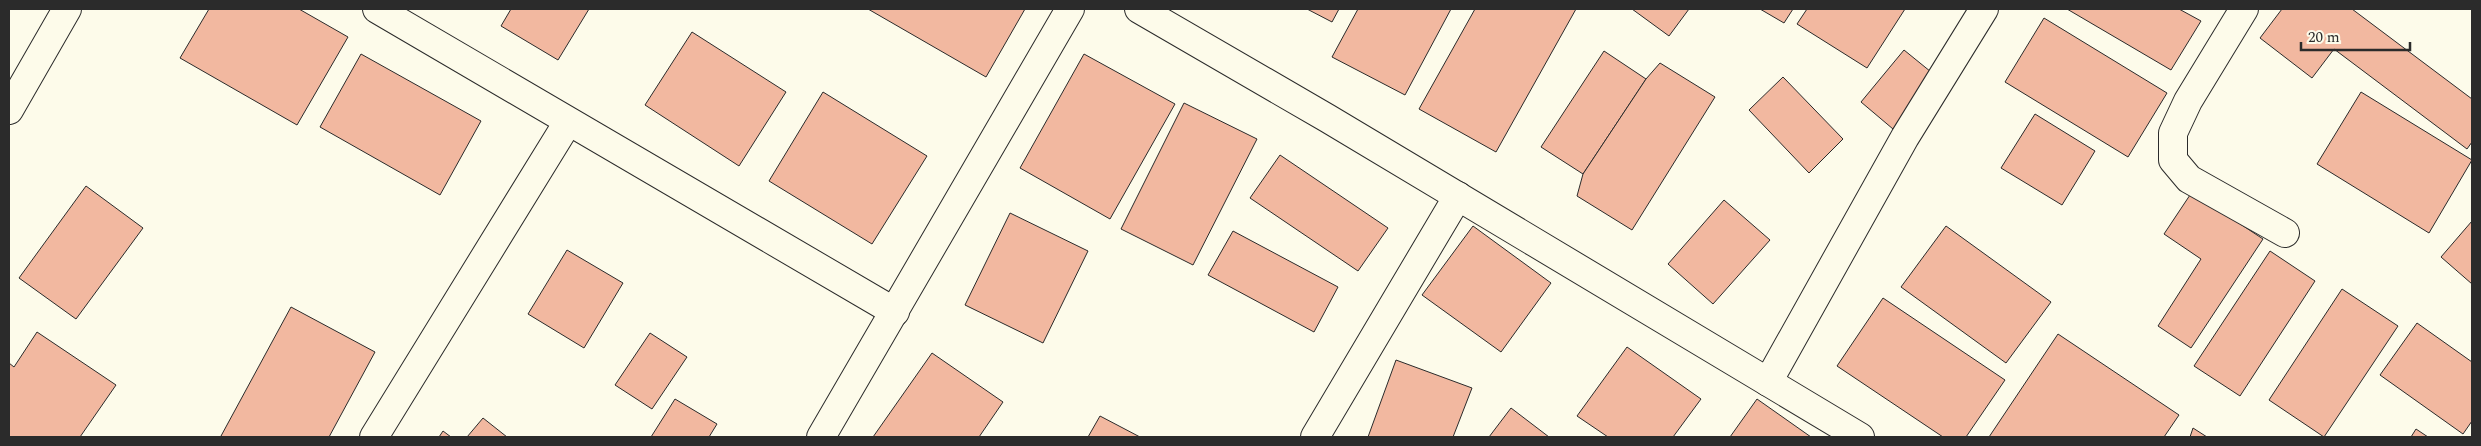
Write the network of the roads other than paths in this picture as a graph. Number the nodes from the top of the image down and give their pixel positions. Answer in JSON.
{"nodes":[{"id":1,"x":67,"y":9,"type":"edge"},
{"id":2,"x":377,"y":9,"type":"edge"},
{"id":3,"x":1070,"y":9,"type":"edge"},
{"id":4,"x":1139,"y":9,"type":"edge"},
{"id":5,"x":1984,"y":9,"type":"edge"},
{"id":6,"x":2244,"y":9,"type":"edge"},
{"id":7,"x":9,"y":110,"type":"edge"},
{"id":8,"x":568,"y":122,"type":"junction"},
{"id":9,"x":1458,"y":196,"type":"junction"},
{"id":10,"x":2284,"y":233,"type":"dead end"},
{"id":11,"x":895,"y":312,"type":"junction"},
{"id":12,"x":1768,"y":382,"type":"junction"},
{"id":13,"x":374,"y":437,"type":"edge"},
{"id":14,"x":821,"y":437,"type":"edge"},
{"id":15,"x":1315,"y":437,"type":"edge"},
{"id":16,"x":1860,"y":437,"type":"edge"}],
"edges":[{"from":1,"to":7,"type":"street"},
{"from":2,"to":8,"type":"street"},
{"from":3,"to":11,"type":"street"},
{"from":4,"to":9,"type":"street"},
{"from":5,"to":12,"type":"street"},
{"from":6,"to":10,"type":"street"},
{"from":8,"to":11,"type":"street"},
{"from":8,"to":13,"type":"street"},
{"from":9,"to":12,"type":"street"},
{"from":9,"to":15,"type":"street"},
{"from":11,"to":14,"type":"street"},
{"from":12,"to":16,"type":"street"}]}
